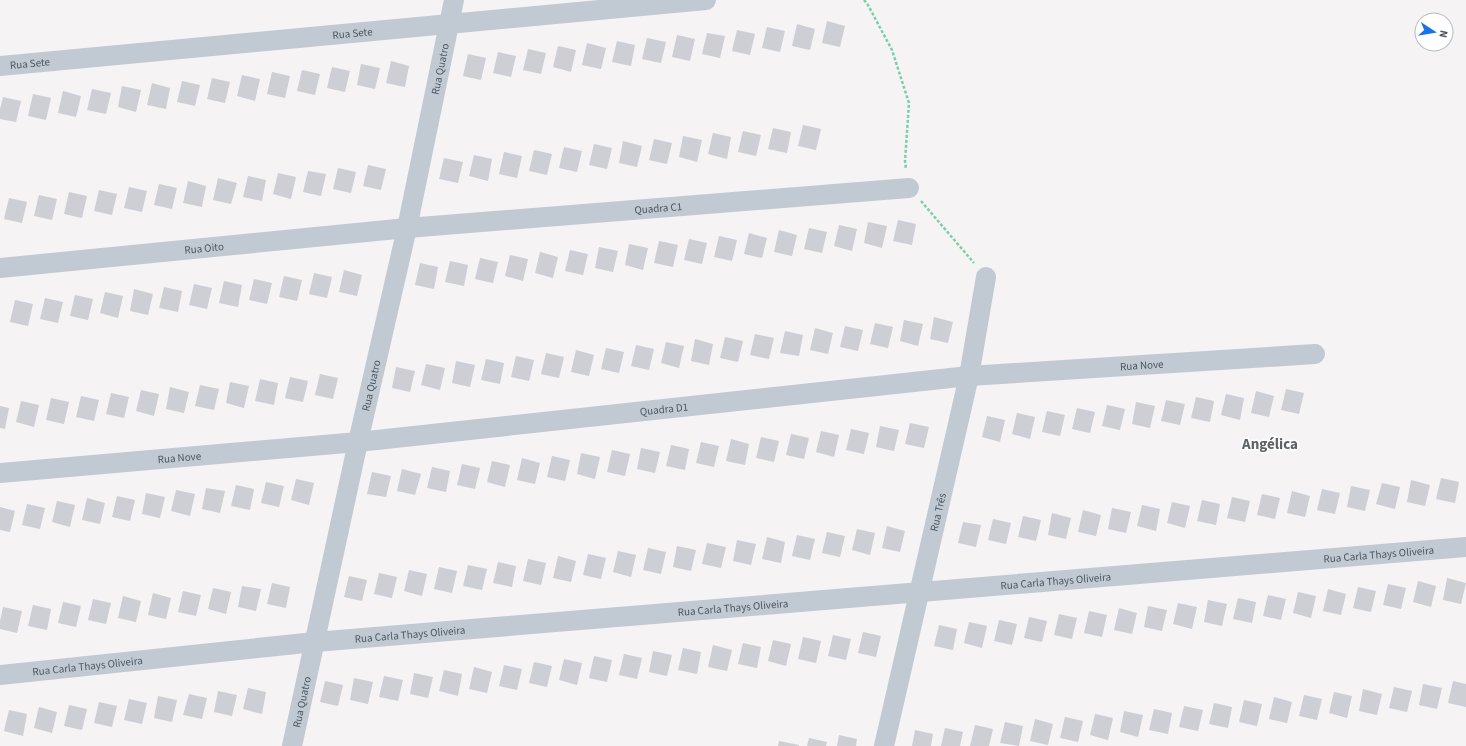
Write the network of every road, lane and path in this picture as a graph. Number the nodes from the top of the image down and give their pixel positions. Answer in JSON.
{"nodes":[{"id":1,"x":454,"y":0,"type":"edge"},
{"id":2,"x":706,"y":0,"type":"edge"},
{"id":3,"x":864,"y":0,"type":"edge"},
{"id":4,"x":449,"y":24,"type":"junction"},
{"id":5,"x":0,"y":66,"type":"edge"},
{"id":6,"x":909,"y":188,"type":"junction"},
{"id":7,"x":407,"y":228,"type":"junction"},
{"id":8,"x":0,"y":268,"type":"edge"},
{"id":9,"x":986,"y":277,"type":"joint"},
{"id":10,"x":1315,"y":354,"type":"dead end"},
{"id":11,"x":969,"y":376,"type":"junction"},
{"id":12,"x":358,"y":442,"type":"junction"},
{"id":13,"x":0,"y":473,"type":"edge"},
{"id":14,"x":1466,"y":547,"type":"edge"},
{"id":15,"x":919,"y":592,"type":"junction"},
{"id":16,"x":315,"y":642,"type":"junction"},
{"id":17,"x":0,"y":675,"type":"edge"},
{"id":18,"x":292,"y":746,"type":"edge"},
{"id":19,"x":884,"y":746,"type":"edge"}],
"edges":[{"from":1,"to":4,"type":"street"},
{"from":2,"to":4,"type":"street","name":"Rua Sete"},
{"from":3,"to":6,"type":"path"},
{"from":4,"to":5,"type":"street","name":"Rua Sete"},
{"from":4,"to":7,"type":"street","name":"Rua Quatro"},
{"from":6,"to":7,"type":"street","name":"Quadra C1"},
{"from":6,"to":9,"type":"path"},
{"from":7,"to":8,"type":"street","name":"Rua Oito"},
{"from":7,"to":12,"type":"street","name":"Rua Quatro"},
{"from":9,"to":11,"type":"street","name":"Rua Três"},
{"from":10,"to":11,"type":"street","name":"Rua Nove"},
{"from":11,"to":12,"type":"street","name":"Quadra D1"},
{"from":11,"to":15,"type":"street","name":"Rua Três"},
{"from":12,"to":13,"type":"street","name":"Rua Nove"},
{"from":12,"to":16,"type":"street","name":"Rua Quatro"},
{"from":14,"to":15,"type":"street","name":"Rua Carla Thays Oliveira"},
{"from":15,"to":16,"type":"street","name":"Rua Carla Thays Oliveira"},
{"from":15,"to":19,"type":"street","name":"Rua Três"},
{"from":16,"to":17,"type":"street","name":"Rua Carla Thays Oliveira"},
{"from":16,"to":18,"type":"street","name":"Rua Quatro"}]}
